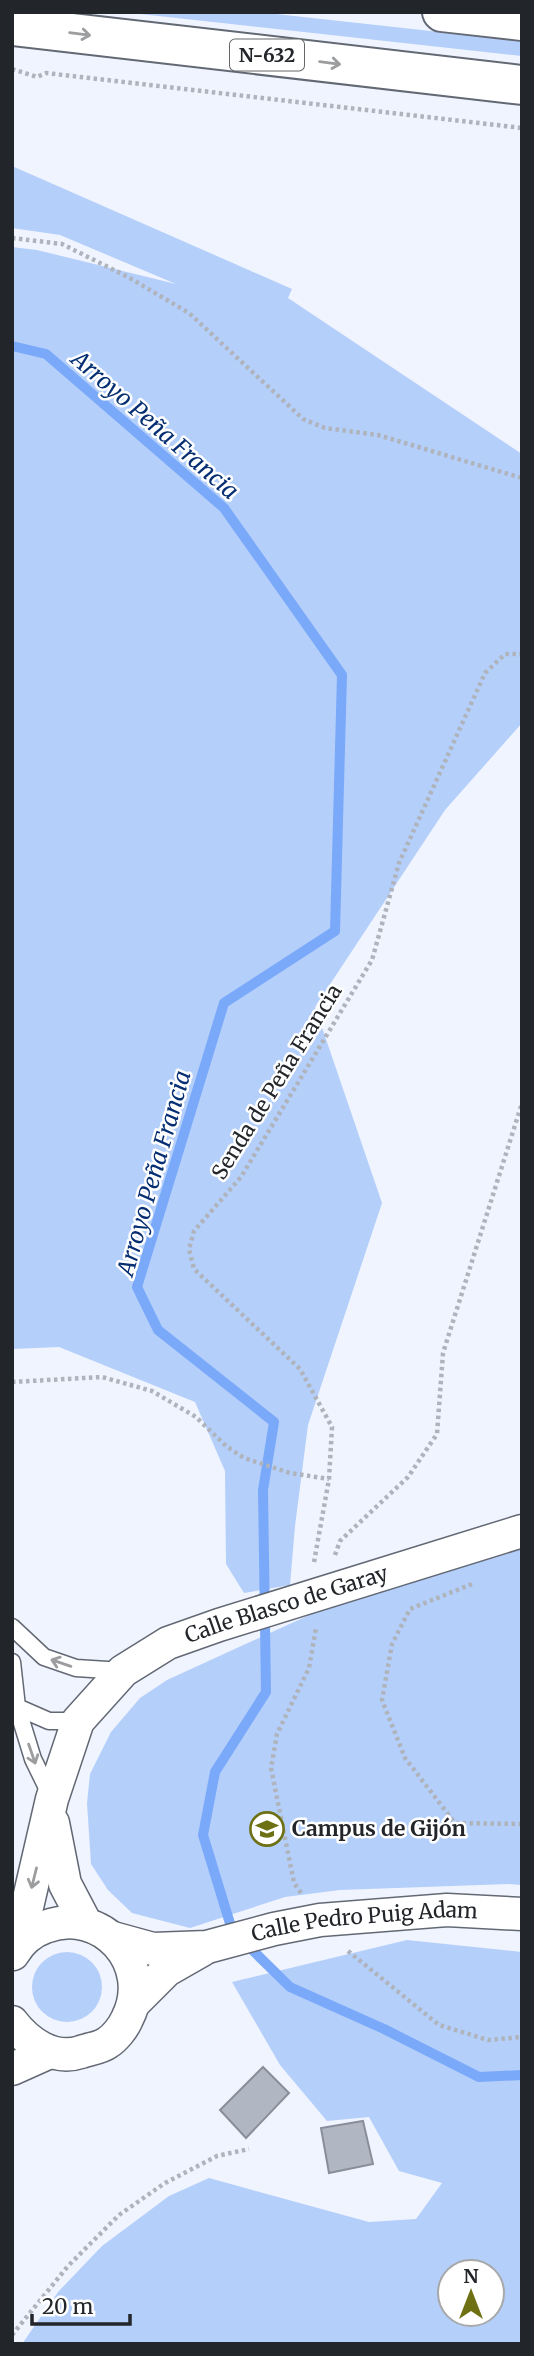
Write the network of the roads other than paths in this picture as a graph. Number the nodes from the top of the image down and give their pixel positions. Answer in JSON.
{"nodes":[{"id":1,"x":442,"y":12,"type":"edge"},
{"id":2,"x":522,"y":21,"type":"edge"},
{"id":3,"x":12,"y":26,"type":"edge"},
{"id":4,"x":522,"y":85,"type":"edge"},
{"id":5,"x":522,"y":1531,"type":"edge"},
{"id":6,"x":12,"y":1627,"type":"edge"},
{"id":7,"x":12,"y":1662,"type":"edge"},
{"id":8,"x":123,"y":1671,"type":"junction"},
{"id":9,"x":17,"y":1707,"type":"junction"},
{"id":10,"x":78,"y":1721,"type":"junction"},
{"id":11,"x":51,"y":1806,"type":"junction"},
{"id":12,"x":522,"y":1914,"type":"edge"},
{"id":13,"x":99,"y":1931,"type":"junction"},
{"id":14,"x":207,"y":1947,"type":"junction"},
{"id":15,"x":15,"y":1951,"type":"edge"},
{"id":16,"x":135,"y":2002,"type":"junction"},
{"id":17,"x":12,"y":2022,"type":"edge"},
{"id":18,"x":50,"y":2052,"type":"junction"},
{"id":19,"x":12,"y":2069,"type":"edge"}],
"edges":[{"from":1,"to":2,"type":"highway"},
{"from":3,"to":4,"type":"highway","number":"N-632","one_way":true},
{"from":5,"to":8,"type":"street","name":"Calle Blasco de Garay"},
{"from":8,"to":6,"type":"lane","one_way":true},
{"from":7,"to":9,"type":"lane"},
{"from":8,"to":10,"type":"street","name":"Calle Blasco de Garay"},
{"from":9,"to":10,"type":"lane"},
{"from":9,"to":11,"type":"lane","one_way":true},
{"from":10,"to":11,"type":"street"},
{"from":11,"to":13,"type":"street"},
{"from":11,"to":15,"type":"street","one_way":true},
{"from":12,"to":14,"type":"street","name":"Calle Pedro Puig Adam"},
{"from":13,"to":14,"type":"street","name":"Calle Pedro Puig Adam"},
{"from":13,"to":15,"type":"street","name":"Calle Pedro Puig Adam"},
{"from":13,"to":16,"type":"street"},
{"from":14,"to":16,"type":"street","name":"Calle Pedro Puig Adam"},
{"from":16,"to":18,"type":"street","name":"Calle Pedro Puig Adam"},
{"from":17,"to":18,"type":"street"},
{"from":18,"to":19,"type":"street"}]}
